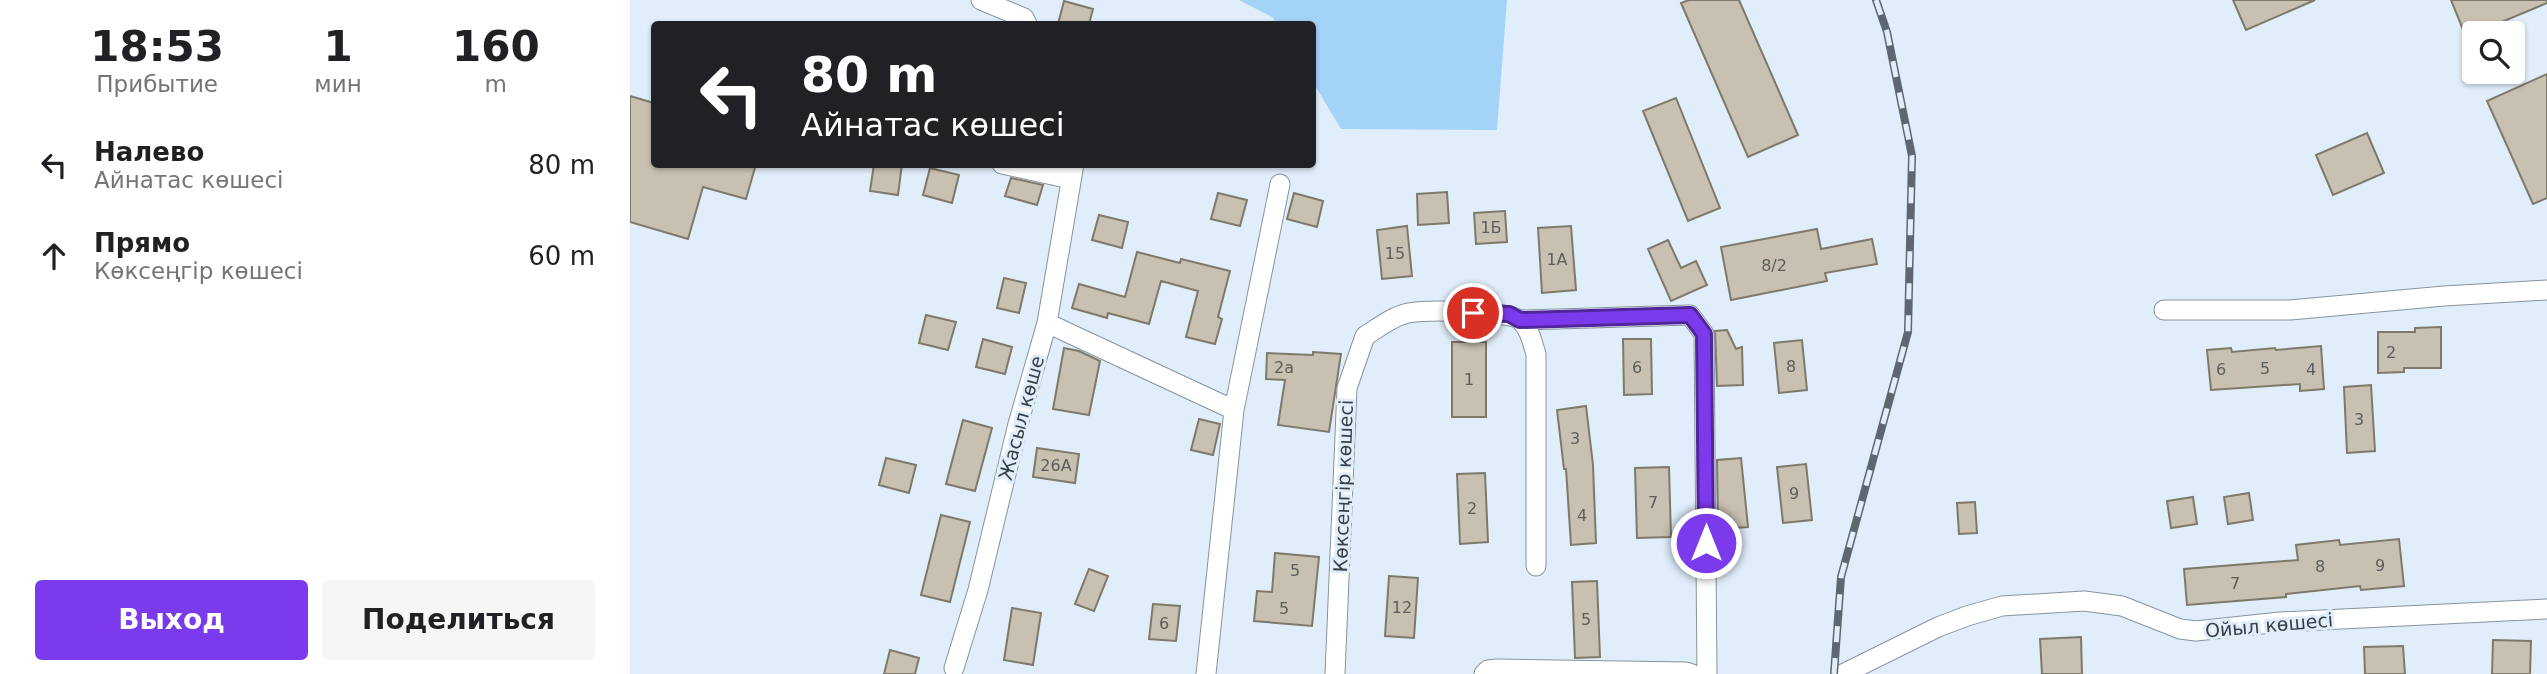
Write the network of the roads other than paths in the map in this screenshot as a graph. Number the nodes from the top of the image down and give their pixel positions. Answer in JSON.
{"nodes":[{"id":1,"x":981,"y":0,"type":"edge"},
{"id":2,"x":1026,"y":21,"type":"edge"},
{"id":3,"x":1037,"y":168,"type":"edge"},
{"id":4,"x":1072,"y":172,"type":"edge"},
{"id":5,"x":1280,"y":184,"type":"dead end"},
{"id":6,"x":2547,"y":290,"type":"edge"},
{"id":7,"x":2164,"y":310,"type":"dead end"},
{"id":8,"x":1520,"y":320,"type":"junction"},
{"id":9,"x":1046,"y":323,"type":"junction"},
{"id":10,"x":1234,"y":410,"type":"junction"},
{"id":11,"x":1536,"y":566,"type":"dead end"},
{"id":12,"x":2547,"y":608,"type":"edge"},
{"id":13,"x":954,"y":668,"type":"dead end"},
{"id":14,"x":1206,"y":674,"type":"edge"},
{"id":15,"x":1335,"y":674,"type":"edge"},
{"id":16,"x":1484,"y":674,"type":"edge"},
{"id":17,"x":1692,"y":674,"type":"edge"},
{"id":18,"x":1707,"y":674,"type":"edge"},
{"id":19,"x":1843,"y":674,"type":"edge"}],
"edges":[{"from":1,"to":2,"type":"street"},
{"from":3,"to":4,"type":"street"},
{"from":4,"to":9,"type":"street","name":"Жасыл көше"},
{"from":5,"to":10,"type":"street"},
{"from":6,"to":7,"type":"street"},
{"from":8,"to":11,"type":"street"},
{"from":8,"to":15,"type":"street","name":"Көксеңгір көшесі"},
{"from":8,"to":18,"type":"street","name":"Көксеңгір көшесі"},
{"from":9,"to":10,"type":"street"},
{"from":9,"to":13,"type":"street","name":"Жасыл көше"},
{"from":10,"to":14,"type":"street"},
{"from":12,"to":19,"type":"street","name":"Ойыл көшесі"},
{"from":16,"to":17,"type":"street"}]}
